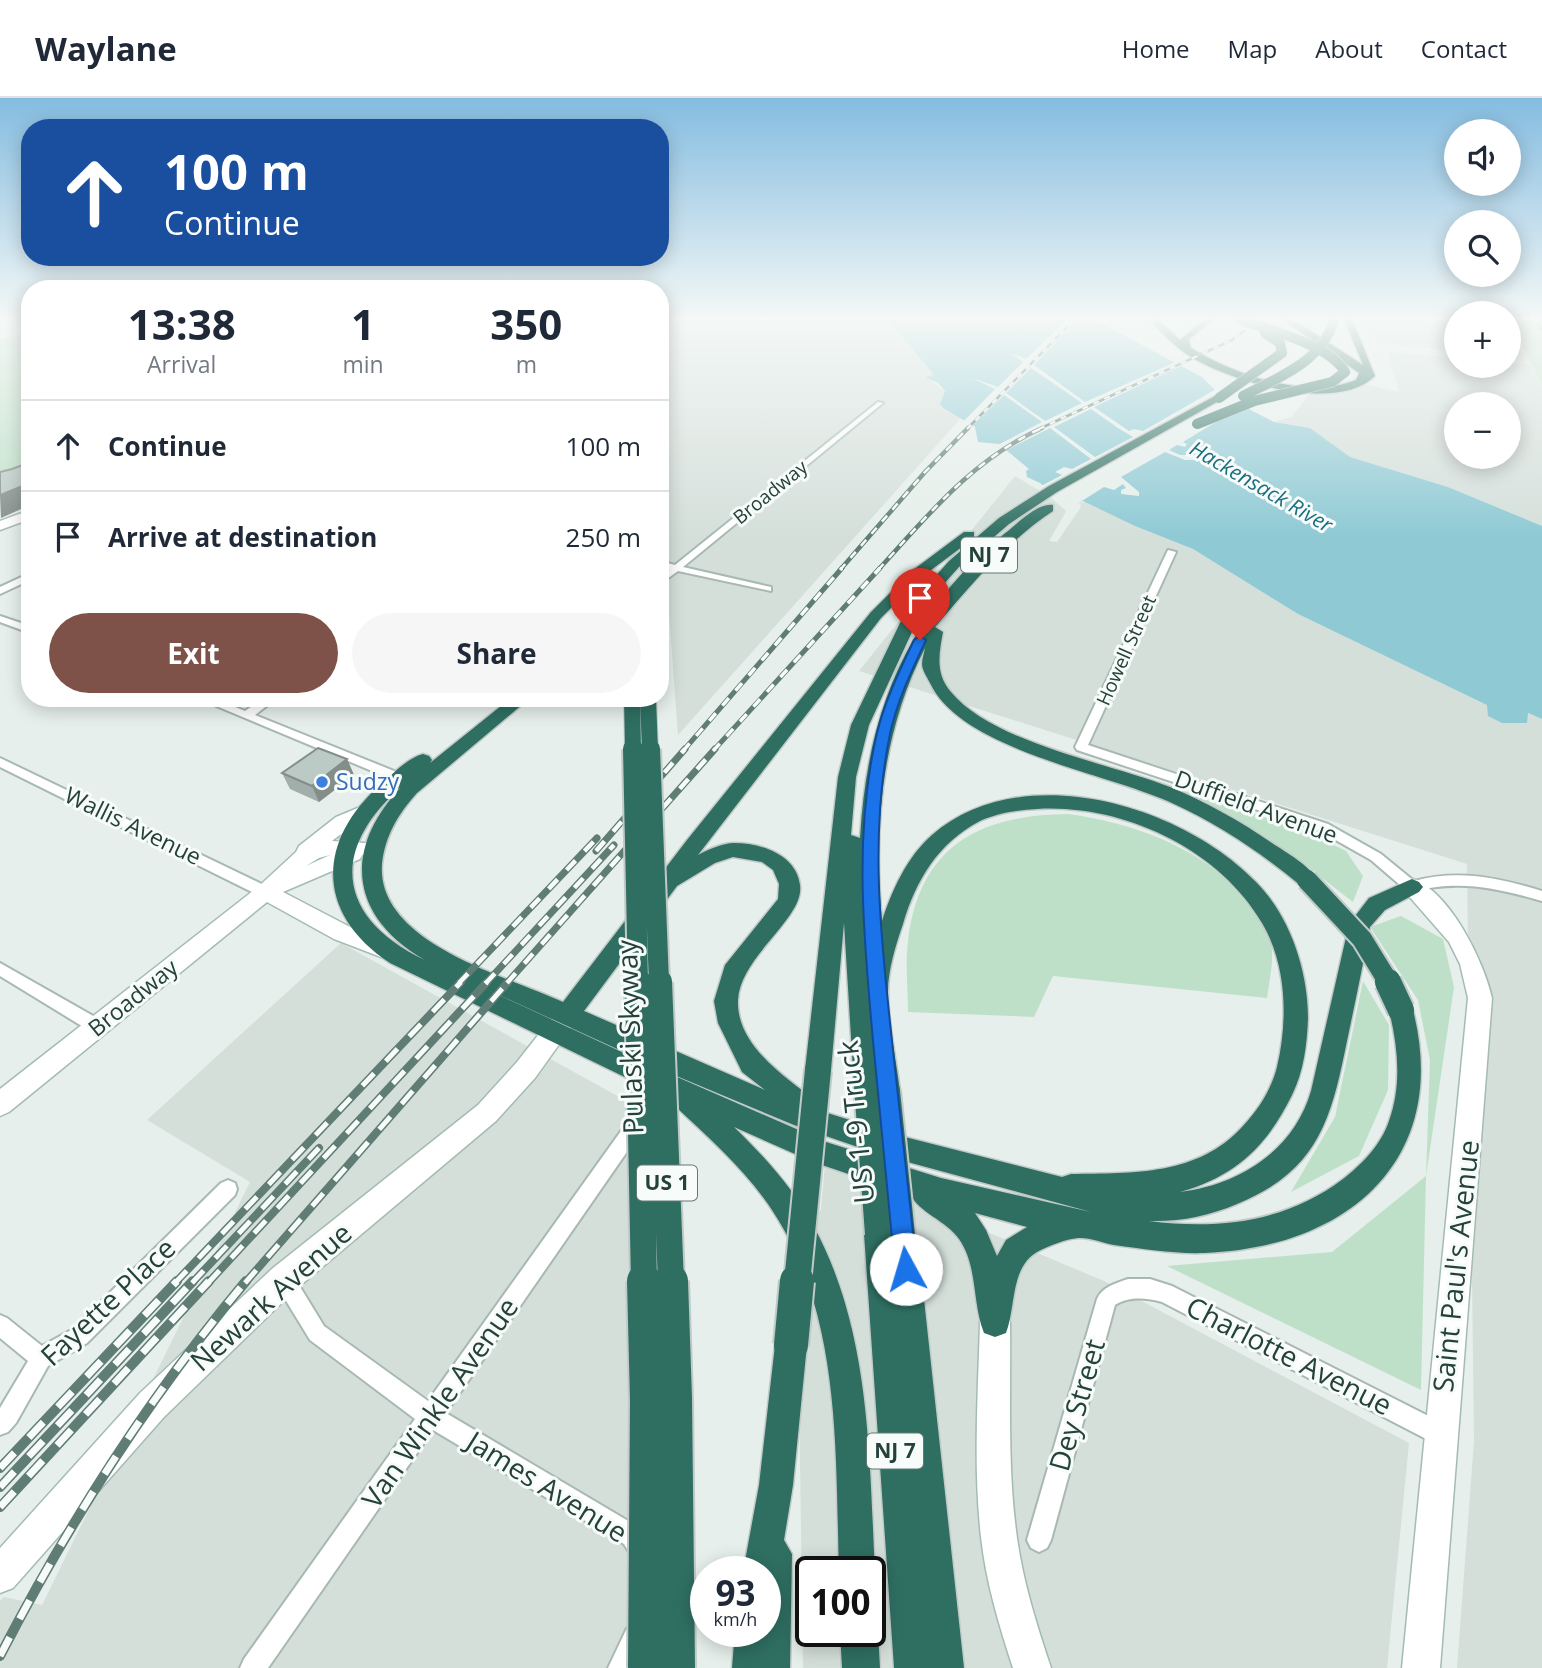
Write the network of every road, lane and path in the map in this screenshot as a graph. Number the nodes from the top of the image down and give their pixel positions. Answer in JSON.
{"nodes":[{"id":1,"x":1227,"y":392,"type":"edge"},
{"id":2,"x":1229,"y":392,"type":"edge"},
{"id":3,"x":1249,"y":392,"type":"edge"},
{"id":4,"x":1290,"y":392,"type":"edge"},
{"id":5,"x":1219,"y":398,"type":"junction"},
{"id":6,"x":880,"y":402,"type":"dead end"},
{"id":7,"x":1197,"y":424,"type":"junction"},
{"id":8,"x":1133,"y":460,"type":"dead end"},
{"id":9,"x":1059,"y":494,"type":"junction"},
{"id":10,"x":21,"y":518,"type":"edge"},
{"id":11,"x":0,"y":526,"type":"edge"},
{"id":12,"x":1171,"y":552,"type":"dead end"},
{"id":13,"x":669,"y":566,"type":"edge"},
{"id":14,"x":676,"y":567,"type":"junction"},
{"id":15,"x":669,"y":573,"type":"edge"},
{"id":16,"x":21,"y":580,"type":"edge"},
{"id":17,"x":768,"y":589,"type":"dead end"},
{"id":18,"x":0,"y":591,"type":"edge"},
{"id":19,"x":941,"y":611,"type":"junction"},
{"id":20,"x":0,"y":619,"type":"edge"},
{"id":21,"x":21,"y":624,"type":"edge"},
{"id":22,"x":224,"y":707,"type":"edge"},
{"id":23,"x":259,"y":707,"type":"edge"},
{"id":24,"x":491,"y":707,"type":"edge"},
{"id":25,"x":511,"y":707,"type":"edge"},
{"id":26,"x":632,"y":707,"type":"edge"},
{"id":27,"x":648,"y":707,"type":"edge"},
{"id":28,"x":246,"y":716,"type":"junction"},
{"id":29,"x":1081,"y":747,"type":"joint"},
{"id":30,"x":0,"y":762,"type":"edge"},
{"id":31,"x":400,"y":778,"type":"junction"},
{"id":32,"x":365,"y":811,"type":"junction"},
{"id":33,"x":373,"y":849,"type":"junction"},
{"id":34,"x":346,"y":852,"type":"junction"},
{"id":35,"x":298,"y":858,"type":"junction"},
{"id":36,"x":669,"y":882,"type":"junction"},
{"id":37,"x":1412,"y":887,"type":"junction"},
{"id":38,"x":265,"y":892,"type":"junction"},
{"id":39,"x":852,"y":896,"type":"junction"},
{"id":40,"x":1542,"y":896,"type":"edge"},
{"id":41,"x":381,"y":947,"type":"junction"},
{"id":42,"x":0,"y":968,"type":"edge"},
{"id":43,"x":877,"y":987,"type":"junction"},
{"id":44,"x":561,"y":1024,"type":"junction"},
{"id":45,"x":96,"y":1026,"type":"junction"},
{"id":46,"x":877,"y":1089,"type":"junction"},
{"id":47,"x":677,"y":1090,"type":"junction"},
{"id":48,"x":0,"y":1104,"type":"edge"},
{"id":49,"x":833,"y":1128,"type":"junction"},
{"id":50,"x":627,"y":1137,"type":"dead end"},
{"id":51,"x":906,"y":1182,"type":"junction"},
{"id":52,"x":1058,"y":1188,"type":"junction"},
{"id":53,"x":228,"y":1189,"type":"dead end"},
{"id":54,"x":1078,"y":1224,"type":"junction"},
{"id":55,"x":891,"y":1239,"type":"junction"},
{"id":56,"x":284,"y":1279,"type":"junction"},
{"id":57,"x":1135,"y":1288,"type":"joint"},
{"id":58,"x":995,"y":1322,"type":"junction"},
{"id":59,"x":0,"y":1325,"type":"edge"},
{"id":60,"x":41,"y":1359,"type":"junction"},
{"id":61,"x":430,"y":1416,"type":"junction"},
{"id":62,"x":0,"y":1424,"type":"edge"},
{"id":63,"x":1440,"y":1434,"type":"junction"},
{"id":64,"x":776,"y":1485,"type":"junction"},
{"id":65,"x":1039,"y":1540,"type":"dead end"},
{"id":66,"x":764,"y":1556,"type":"edge"},
{"id":67,"x":855,"y":1556,"type":"edge"},
{"id":68,"x":0,"y":1574,"type":"edge"},
{"id":69,"x":753,"y":1647,"type":"edge"},
{"id":70,"x":860,"y":1647,"type":"edge"},
{"id":71,"x":253,"y":1668,"type":"edge"},
{"id":72,"x":621,"y":1668,"type":"edge"},
{"id":73,"x":645,"y":1668,"type":"edge"},
{"id":74,"x":678,"y":1668,"type":"edge"},
{"id":75,"x":751,"y":1668,"type":"edge"},
{"id":76,"x":771,"y":1668,"type":"edge"},
{"id":77,"x":861,"y":1668,"type":"edge"},
{"id":78,"x":913,"y":1668,"type":"edge"},
{"id":79,"x":945,"y":1668,"type":"edge"},
{"id":80,"x":1032,"y":1668,"type":"edge"},
{"id":81,"x":1422,"y":1668,"type":"edge"}],
"edges":[{"from":1,"to":5,"type":"highway","bridge":true},
{"from":2,"to":5,"type":"highway","number":"NJ 7","bridge":true},
{"from":3,"to":7,"type":"highway","bridge":true},
{"from":4,"to":7,"type":"highway","bridge":true},
{"from":5,"to":9,"type":"highway","number":"NJ 7"},
{"from":6,"to":14,"type":"street","name":"Broadway"},
{"from":7,"to":8,"type":"highway"},
{"from":9,"to":19,"type":"highway","number":"NJ 7"},
{"from":9,"to":36,"type":"highway"},
{"from":9,"to":39,"type":"highway","number":"NJ 7"},
{"from":10,"to":11,"type":"street"},
{"from":12,"to":29,"type":"street","name":"Howell Street"},
{"from":13,"to":14,"type":"street"},
{"from":14,"to":15,"type":"street","name":"Broadway"},
{"from":14,"to":17,"type":"street"},
{"from":16,"to":18,"type":"street"},
{"from":19,"to":39,"type":"highway","number":"NJ 7"},
{"from":19,"to":54,"type":"highway","bridge":true},
{"from":20,"to":21,"type":"street"},
{"from":22,"to":28,"type":"street"},
{"from":23,"to":28,"type":"street"},
{"from":24,"to":31,"type":"highway"},
{"from":25,"to":33,"type":"highway"},
{"from":26,"to":73,"type":"highway","name":"Pulaski Skyway","number":"US 1","bridge":true},
{"from":27,"to":74,"type":"highway","name":"Pulaski Skyway","number":"US 1","bridge":true},
{"from":28,"to":31,"type":"street"},
{"from":29,"to":37,"type":"street","name":"Duffield Avenue"},
{"from":30,"to":38,"type":"street","name":"Wallis Avenue"},
{"from":31,"to":32,"type":"highway"},
{"from":32,"to":34,"type":"highway"},
{"from":32,"to":35,"type":"street"},
{"from":33,"to":34,"type":"street","name":"Broadway"},
{"from":33,"to":44,"type":"highway"},
{"from":34,"to":35,"type":"street","name":"Broadway"},
{"from":34,"to":38,"type":"street","name":"Broadway"},
{"from":34,"to":41,"type":"highway"},
{"from":35,"to":38,"type":"street","name":"Broadway"},
{"from":36,"to":44,"type":"highway"},
{"from":36,"to":49,"type":"highway"},
{"from":37,"to":40,"type":"street"},
{"from":37,"to":52,"type":"highway"},
{"from":37,"to":63,"type":"street","name":"Saint Paul's Avenue"},
{"from":38,"to":41,"type":"street"},
{"from":38,"to":45,"type":"street","name":"Broadway"},
{"from":39,"to":43,"type":"highway","number":"NJ 7"},
{"from":39,"to":46,"type":"highway","number":"NJ 7"},
{"from":39,"to":64,"type":"highway","bridge":true},
{"from":41,"to":44,"type":"highway"},
{"from":42,"to":45,"type":"street"},
{"from":43,"to":46,"type":"highway","name":"US 1-9 Truck"},
{"from":43,"to":52,"type":"highway"},
{"from":44,"to":47,"type":"highway"},
{"from":44,"to":49,"type":"highway"},
{"from":44,"to":56,"type":"street","name":"Newark Avenue"},
{"from":45,"to":48,"type":"street","name":"Broadway"},
{"from":46,"to":55,"type":"highway","name":"US 1-9 Truck","bridge":true},
{"from":47,"to":51,"type":"highway"},
{"from":47,"to":67,"type":"highway"},
{"from":49,"to":52,"type":"highway"},
{"from":50,"to":61,"type":"street","name":"Van Winkle Avenue"},
{"from":51,"to":54,"type":"highway"},
{"from":51,"to":58,"type":"highway"},
{"from":53,"to":60,"type":"street","name":"Fayette Place"},
{"from":54,"to":58,"type":"highway"},
{"from":55,"to":78,"type":"highway","number":"NJ 7"},
{"from":55,"to":79,"type":"highway","name":"US 1-9 Truck"},
{"from":56,"to":61,"type":"street","name":"James Avenue"},
{"from":56,"to":68,"type":"street","name":"Newark Avenue"},
{"from":57,"to":63,"type":"street","name":"Charlotte Avenue"},
{"from":57,"to":65,"type":"street","name":"Dey Street"},
{"from":58,"to":80,"type":"street"},
{"from":59,"to":60,"type":"street"},
{"from":60,"to":62,"type":"street","name":"Fayette Place"},
{"from":61,"to":71,"type":"street","name":"Van Winkle Avenue"},
{"from":61,"to":72,"type":"street","name":"James Avenue"},
{"from":63,"to":81,"type":"street","name":"Saint Paul's Avenue"},
{"from":64,"to":66,"type":"highway"},
{"from":64,"to":76,"type":"highway"},
{"from":69,"to":75,"type":"highway"},
{"from":70,"to":77,"type":"highway"}]}
